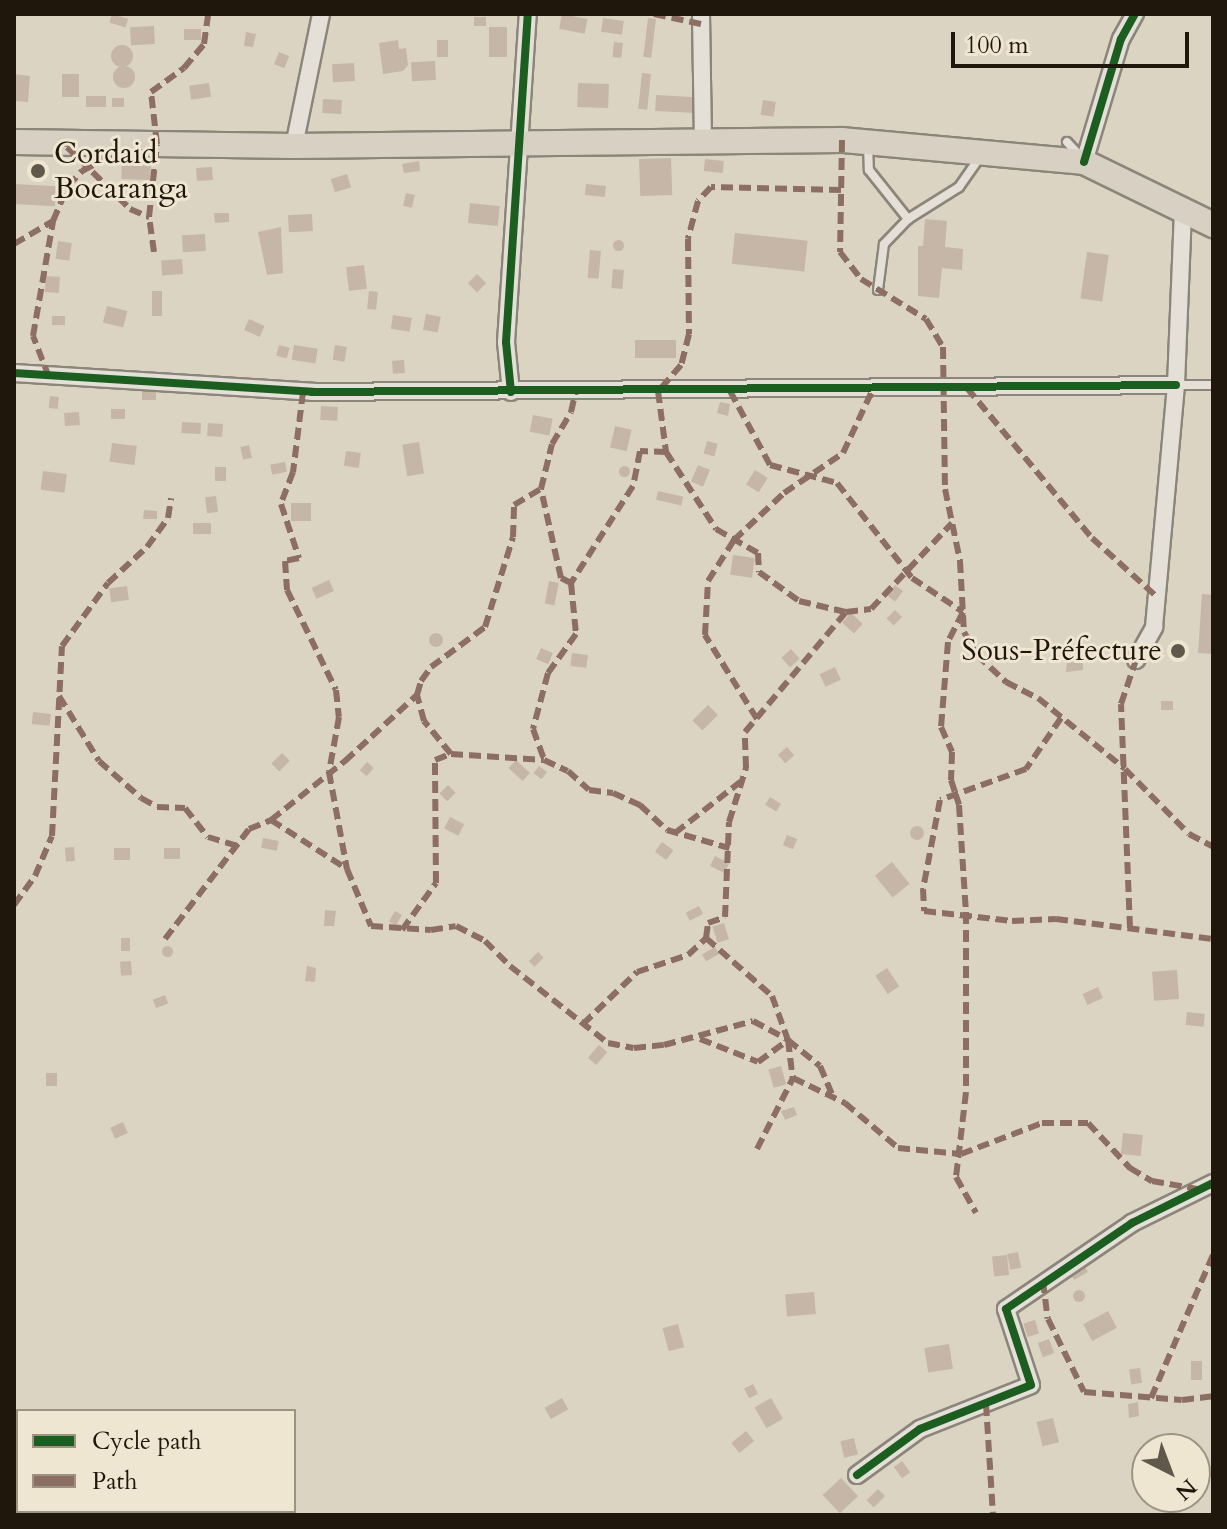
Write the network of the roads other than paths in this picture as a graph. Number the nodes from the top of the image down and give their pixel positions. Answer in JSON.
{"nodes":[{"id":1,"x":321,"y":14,"type":"edge"},
{"id":2,"x":528,"y":14,"type":"edge"},
{"id":3,"x":701,"y":14,"type":"edge"},
{"id":4,"x":1135,"y":14,"type":"edge"},
{"id":5,"x":14,"y":142,"type":"edge"},
{"id":6,"x":1067,"y":142,"type":"dead end"},
{"id":7,"x":703,"y":143,"type":"junction"},
{"id":8,"x":868,"y":144,"type":"junction"},
{"id":9,"x":521,"y":145,"type":"junction"},
{"id":10,"x":294,"y":146,"type":"junction"},
{"id":11,"x":982,"y":154,"type":"junction"},
{"id":12,"x":1084,"y":162,"type":"junction"},
{"id":13,"x":1183,"y":212,"type":"junction"},
{"id":14,"x":908,"y":219,"type":"junction"},
{"id":15,"x":1213,"y":225,"type":"edge"},
{"id":16,"x":878,"y":290,"type":"dead end"},
{"id":17,"x":14,"y":373,"type":"edge"},
{"id":18,"x":1176,"y":385,"type":"junction"},
{"id":19,"x":1213,"y":385,"type":"edge"},
{"id":20,"x":511,"y":392,"type":"junction"},
{"id":21,"x":1136,"y":660,"type":"dead end"},
{"id":22,"x":1213,"y":1183,"type":"edge"},
{"id":23,"x":857,"y":1475,"type":"dead end"}],
"edges":[{"from":1,"to":10,"type":"street"},
{"from":2,"to":9,"type":"street"},
{"from":3,"to":7,"type":"street"},
{"from":4,"to":12,"type":"street"},
{"from":5,"to":10,"type":"main road"},
{"from":6,"to":12,"type":"lane"},
{"from":7,"to":8,"type":"main road"},
{"from":7,"to":9,"type":"main road"},
{"from":8,"to":11,"type":"main road"},
{"from":8,"to":14,"type":"lane"},
{"from":9,"to":10,"type":"main road"},
{"from":9,"to":20,"type":"street"},
{"from":11,"to":12,"type":"main road"},
{"from":11,"to":14,"type":"lane"},
{"from":12,"to":13,"type":"main road"},
{"from":13,"to":15,"type":"main road"},
{"from":13,"to":18,"type":"street"},
{"from":14,"to":16,"type":"lane"},
{"from":17,"to":20,"type":"street"},
{"from":18,"to":19,"type":"lane"},
{"from":18,"to":20,"type":"street"},
{"from":18,"to":21,"type":"street"},
{"from":22,"to":23,"type":"street"}]}
